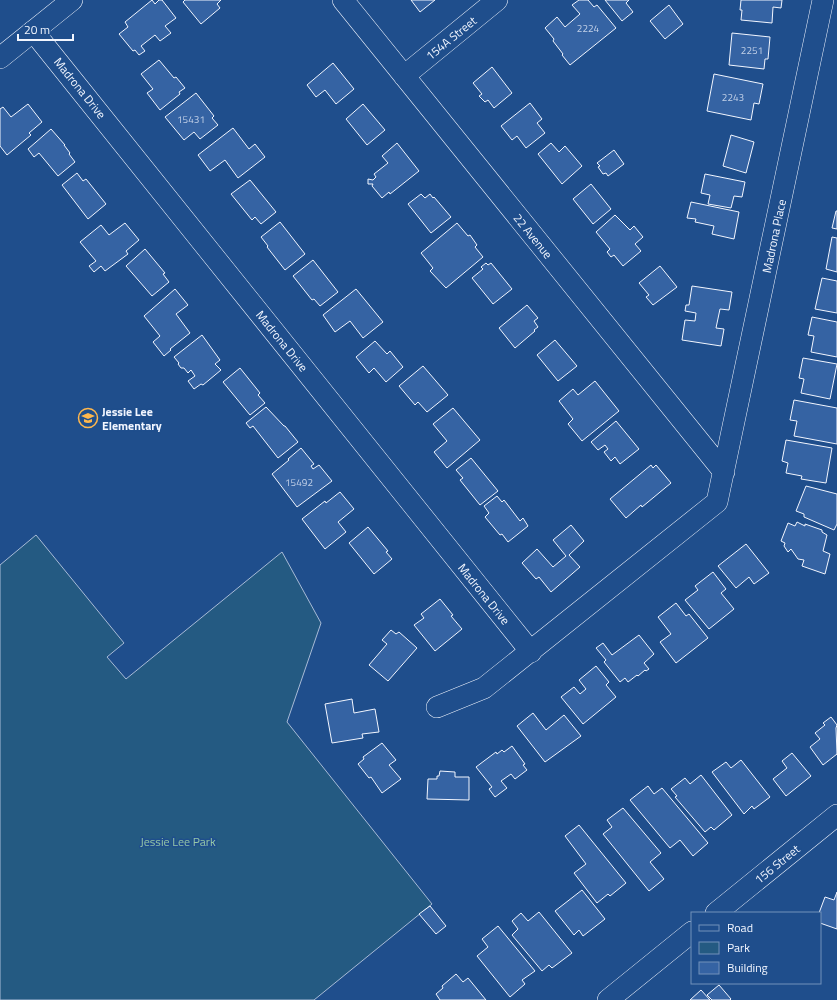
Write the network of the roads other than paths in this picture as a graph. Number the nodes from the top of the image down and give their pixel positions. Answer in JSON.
{"nodes":[{"id":1,"x":72,"y":0,"type":"edge"},
{"id":2,"x":343,"y":0,"type":"edge"},
{"id":3,"x":497,"y":0,"type":"edge"},
{"id":4,"x":823,"y":0,"type":"edge"},
{"id":5,"x":34,"y":31,"type":"junction"},
{"id":6,"x":0,"y":58,"type":"edge"},
{"id":7,"x":404,"y":76,"type":"junction"},
{"id":8,"x":724,"y":472,"type":"junction"},
{"id":9,"x":531,"y":652,"type":"junction"},
{"id":10,"x":437,"y":707,"type":"dead end"},
{"id":11,"x":837,"y":815,"type":"edge"},
{"id":12,"x":717,"y":912,"type":"edge"},
{"id":13,"x":691,"y":933,"type":"edge"},
{"id":14,"x":608,"y":1000,"type":"edge"}],
"edges":[{"from":1,"to":5,"type":"street"},
{"from":2,"to":7,"type":"street","name":"22 Avenue"},
{"from":3,"to":7,"type":"street","name":"154A Street"},
{"from":4,"to":8,"type":"street","name":"Madrona Place"},
{"from":5,"to":6,"type":"street"},
{"from":5,"to":9,"type":"street","name":"Madrona Drive"},
{"from":7,"to":8,"type":"street","name":"22 Avenue"},
{"from":8,"to":9,"type":"street"},
{"from":9,"to":10,"type":"street"},
{"from":11,"to":12,"type":"street","name":"156 Street"},
{"from":13,"to":14,"type":"street"}]}
